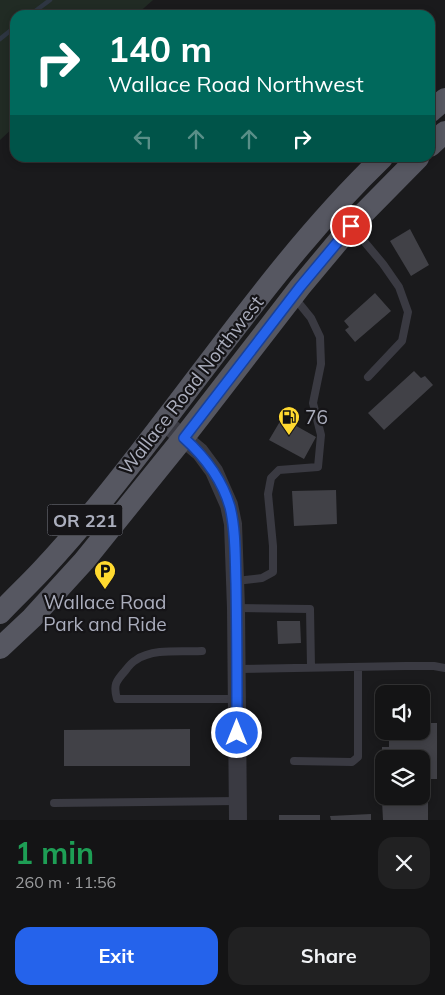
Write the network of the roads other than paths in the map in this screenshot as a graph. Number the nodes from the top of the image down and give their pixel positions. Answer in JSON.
{"nodes":[{"id":1,"x":445,"y":99,"type":"edge"},
{"id":2,"x":435,"y":108,"type":"edge"},
{"id":3,"x":445,"y":132,"type":"edge"},
{"id":4,"x":435,"y":141,"type":"edge"},
{"id":5,"x":378,"y":162,"type":"edge"},
{"id":6,"x":414,"y":162,"type":"edge"},
{"id":7,"x":351,"y":226,"type":"junction"},
{"id":8,"x":293,"y":296,"type":"junction"},
{"id":9,"x":368,"y":377,"type":"dead end"},
{"id":10,"x":164,"y":422,"type":"junction"},
{"id":11,"x":184,"y":438,"type":"junction"},
{"id":12,"x":236,"y":581,"type":"junction"},
{"id":13,"x":236,"y":608,"type":"junction"},
{"id":14,"x":0,"y":613,"type":"edge"},
{"id":15,"x":0,"y":648,"type":"edge"},
{"id":16,"x":202,"y":651,"type":"dead end"},
{"id":17,"x":312,"y":667,"type":"junction"},
{"id":18,"x":358,"y":667,"type":"junction"},
{"id":19,"x":445,"y":668,"type":"edge"},
{"id":20,"x":237,"y":669,"type":"junction"},
{"id":21,"x":237,"y":699,"type":"junction"},
{"id":22,"x":294,"y":761,"type":"dead end"},
{"id":23,"x":238,"y":800,"type":"junction"},
{"id":24,"x":54,"y":803,"type":"dead end"},
{"id":25,"x":238,"y":820,"type":"edge"}],
"edges":[{"from":1,"to":2,"type":"main road"},
{"from":3,"to":4,"type":"main road"},
{"from":5,"to":10,"type":"main road","name":"Wallace Road Northwest","number":"OR 221"},
{"from":6,"to":7,"type":"main road","name":"Wallace Road Northwest","number":"OR 221"},
{"from":7,"to":8,"type":"main road","name":"Wallace Road Northwest","number":"OR 221"},
{"from":7,"to":9,"type":"lane"},
{"from":8,"to":11,"type":"main road","name":"Wallace Road Northwest","number":"OR 221"},
{"from":8,"to":12,"type":"lane"},
{"from":10,"to":11,"type":"street"},
{"from":10,"to":14,"type":"main road","name":"Wallace Road Northwest","number":"OR 221"},
{"from":11,"to":12,"type":"street"},
{"from":11,"to":15,"type":"main road","name":"Wallace Road Northwest","number":"OR 221"},
{"from":12,"to":13,"type":"street"},
{"from":13,"to":17,"type":"lane"},
{"from":13,"to":20,"type":"street"},
{"from":16,"to":21,"type":"lane"},
{"from":17,"to":18,"type":"lane"},
{"from":17,"to":20,"type":"lane"},
{"from":18,"to":19,"type":"lane"},
{"from":18,"to":22,"type":"lane"},
{"from":20,"to":21,"type":"street"},
{"from":21,"to":23,"type":"street"},
{"from":23,"to":24,"type":"lane"},
{"from":23,"to":25,"type":"street"}]}
